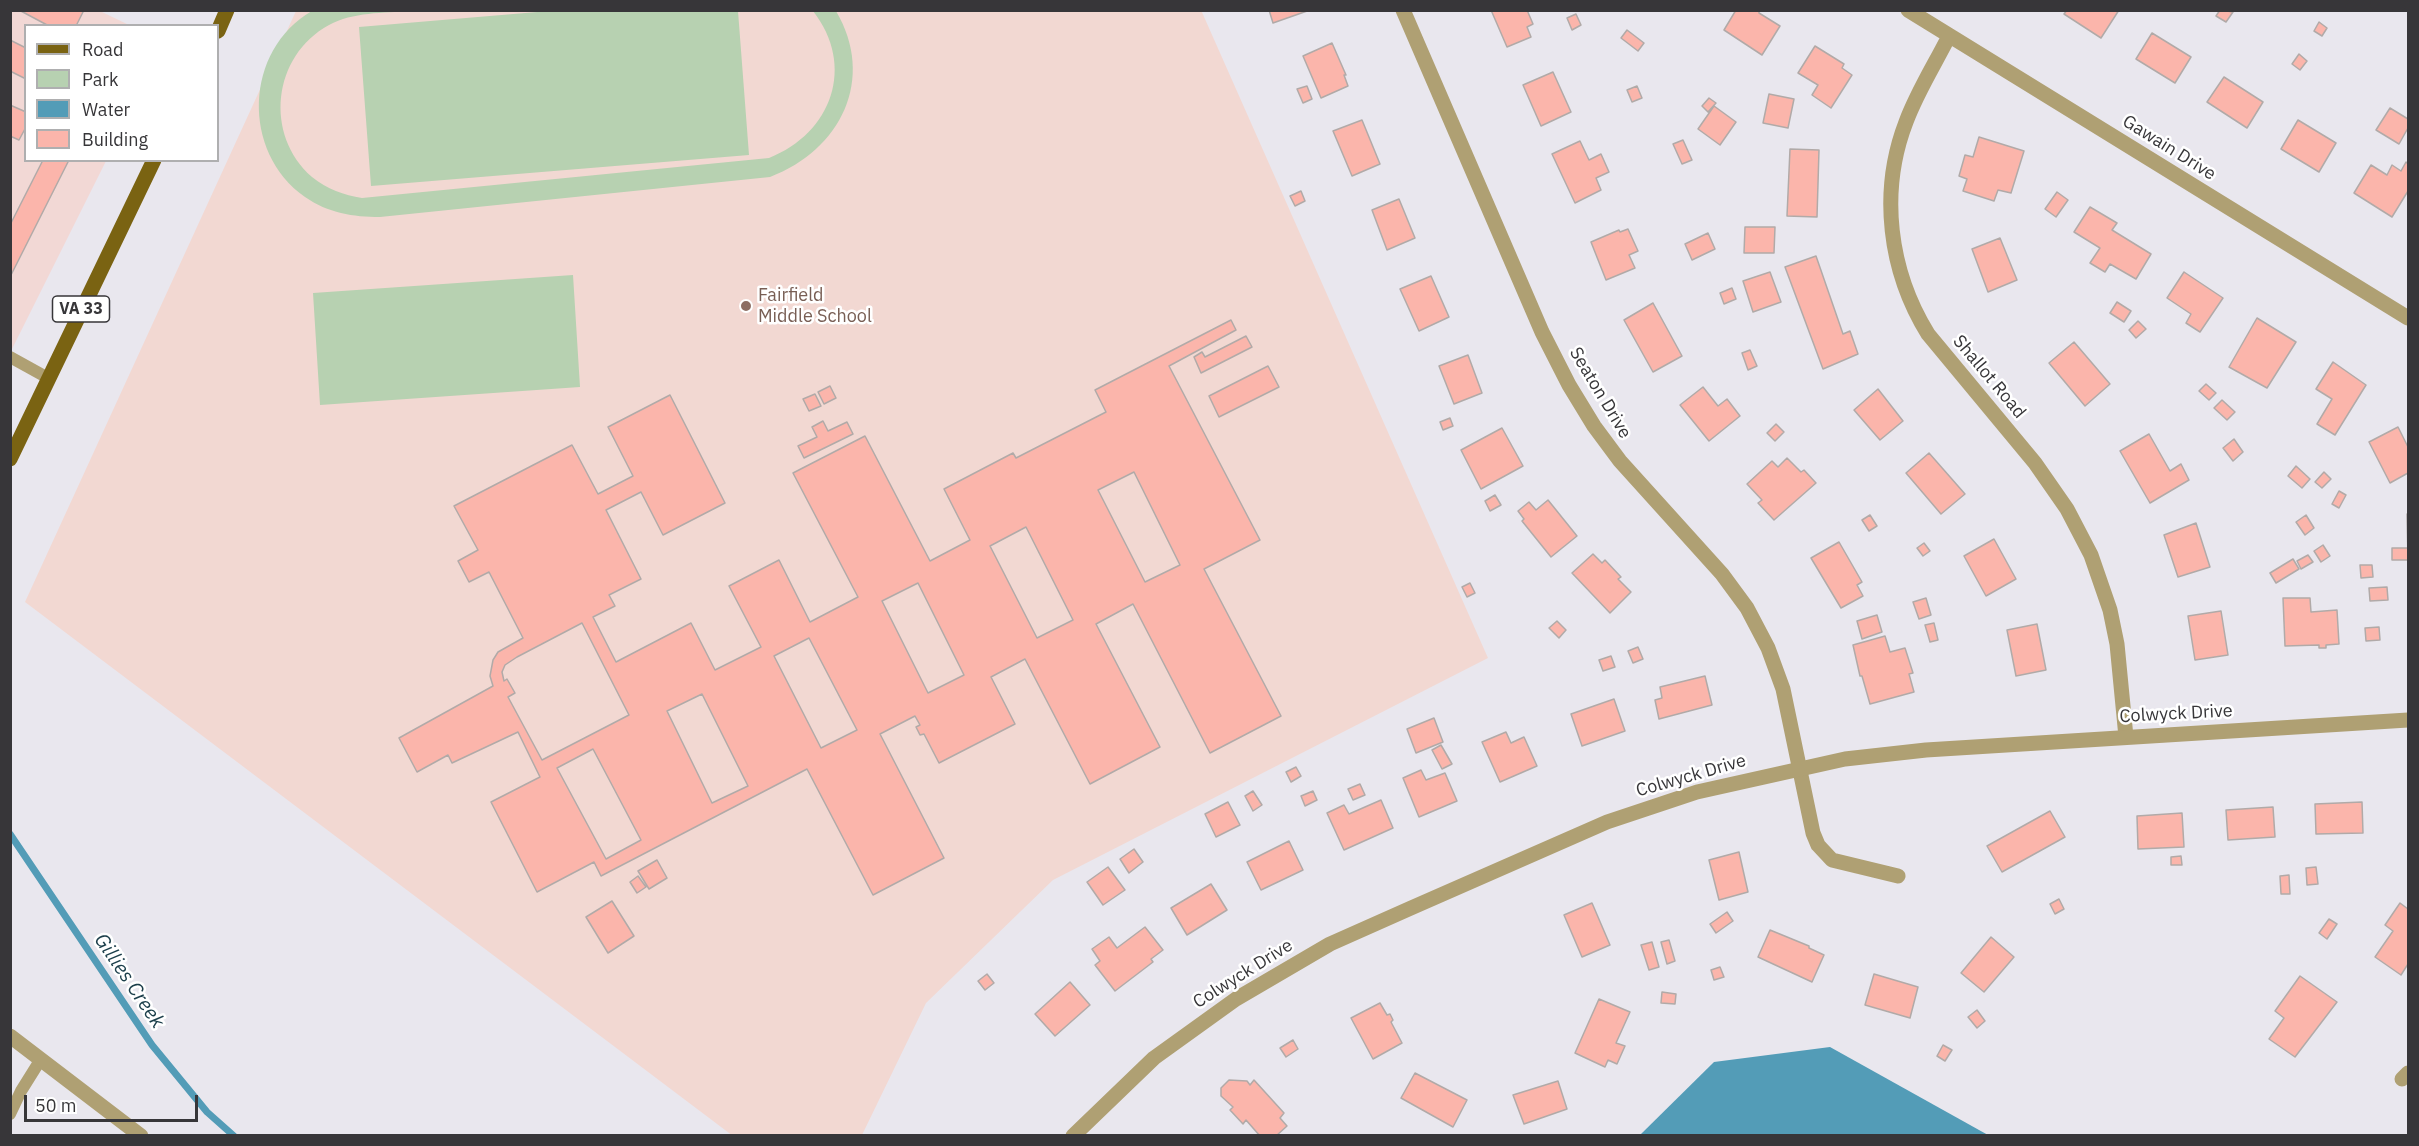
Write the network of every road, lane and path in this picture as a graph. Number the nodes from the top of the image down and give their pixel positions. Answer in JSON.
{"nodes":[{"id":1,"x":227,"y":10,"type":"edge"},
{"id":2,"x":1403,"y":10,"type":"edge"},
{"id":3,"x":1908,"y":10,"type":"edge"},
{"id":4,"x":219,"y":29,"type":"edge"},
{"id":5,"x":1949,"y":36,"type":"junction"},
{"id":6,"x":153,"y":162,"type":"edge"},
{"id":7,"x":2409,"y":318,"type":"edge"},
{"id":8,"x":10,"y":357,"type":"edge"},
{"id":9,"x":48,"y":378,"type":"junction"},
{"id":10,"x":10,"y":459,"type":"edge"},
{"id":11,"x":2409,"y":720,"type":"edge"},
{"id":12,"x":2126,"y":737,"type":"junction"},
{"id":13,"x":1800,"y":768,"type":"junction"},
{"id":14,"x":1898,"y":876,"type":"dead end"},
{"id":15,"x":10,"y":1036,"type":"edge"},
{"id":16,"x":41,"y":1059,"type":"junction"},
{"id":17,"x":10,"y":1114,"type":"edge"},
{"id":18,"x":141,"y":1136,"type":"edge"},
{"id":19,"x":1073,"y":1136,"type":"edge"}],
"edges":[{"from":1,"to":4,"type":"main road"},
{"from":2,"to":13,"type":"street","name":"Seaton Drive"},
{"from":3,"to":5,"type":"street","name":"Gawain Drive"},
{"from":5,"to":7,"type":"street","name":"Gawain Drive"},
{"from":5,"to":12,"type":"street","name":"Shallot Road"},
{"from":6,"to":9,"type":"main road","number":"VA 33"},
{"from":8,"to":9,"type":"lane"},
{"from":9,"to":10,"type":"main road","number":"VA 33"},
{"from":11,"to":12,"type":"street","name":"Colwyck Drive"},
{"from":12,"to":13,"type":"street","name":"Colwyck Drive"},
{"from":13,"to":14,"type":"street","name":"Seaton Drive"},
{"from":13,"to":19,"type":"street","name":"Colwyck Drive"},
{"from":15,"to":16,"type":"street"},
{"from":16,"to":17,"type":"lane"},
{"from":16,"to":18,"type":"street"}]}
